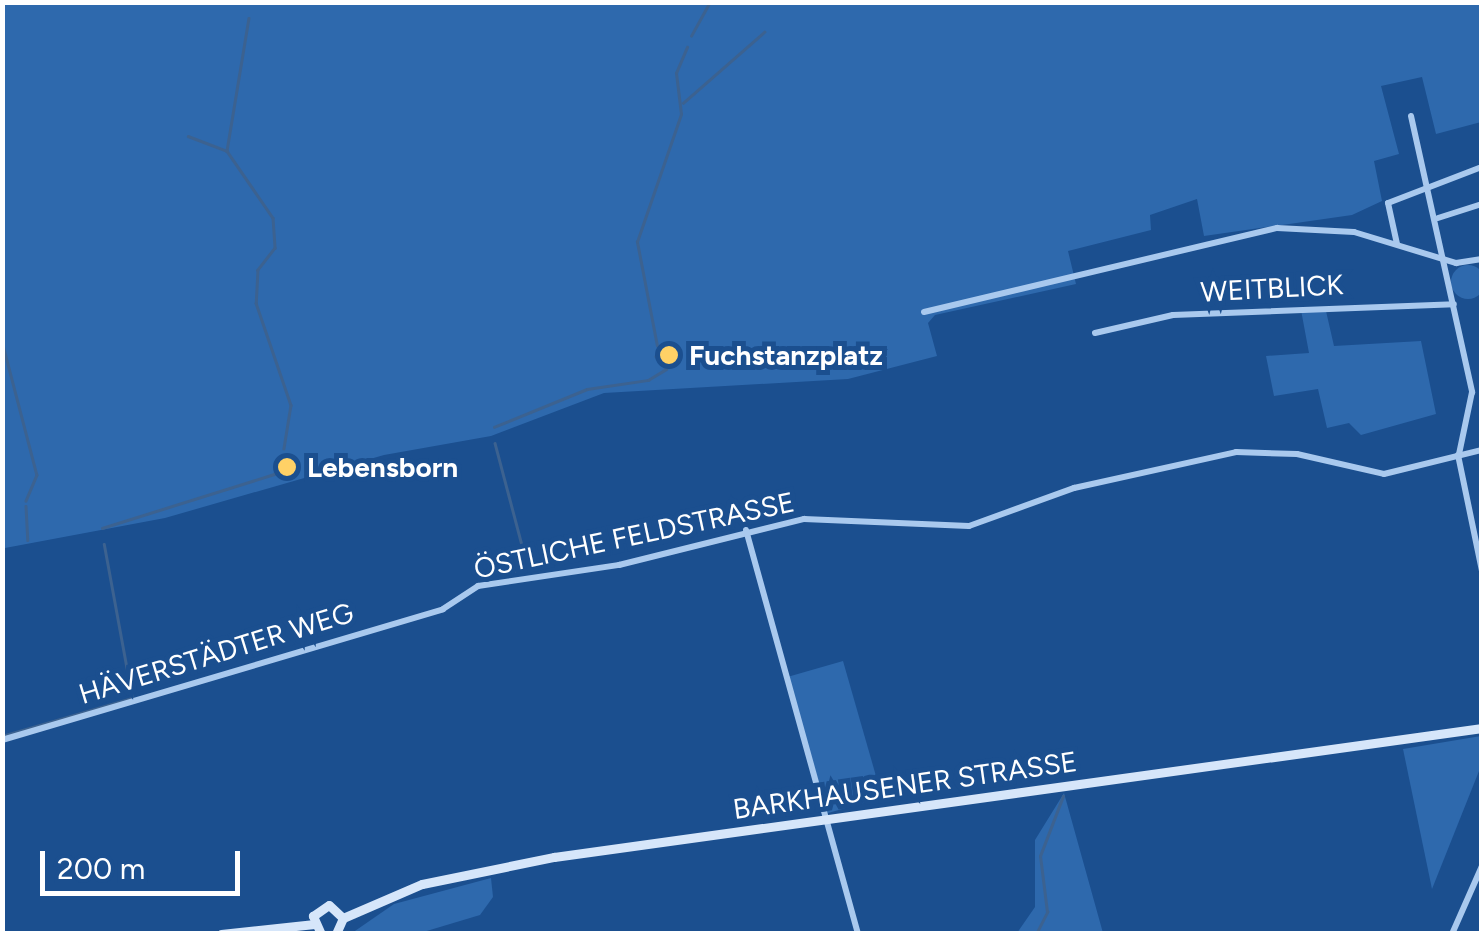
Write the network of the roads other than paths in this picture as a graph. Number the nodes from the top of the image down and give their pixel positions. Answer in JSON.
{"nodes":[{"id":1,"x":1411,"y":116,"type":"dead end"},
{"id":2,"x":1482,"y":167,"type":"edge"},
{"id":3,"x":1429,"y":187,"type":"junction"},
{"id":4,"x":1482,"y":204,"type":"edge"},
{"id":5,"x":1438,"y":218,"type":"junction"},
{"id":6,"x":1398,"y":245,"type":"junction"},
{"id":7,"x":1482,"y":260,"type":"edge"},
{"id":8,"x":1443,"y":261,"type":"junction"},
{"id":9,"x":1454,"y":304,"type":"junction"},
{"id":10,"x":924,"y":312,"type":"dead end"},
{"id":11,"x":1095,"y":332,"type":"dead end"},
{"id":12,"x":1482,"y":450,"type":"edge"},
{"id":13,"x":1458,"y":455,"type":"junction"},
{"id":14,"x":746,"y":530,"type":"junction"},
{"id":15,"x":1480,"y":556,"type":"edge"},
{"id":16,"x":1482,"y":571,"type":"edge"},
{"id":17,"x":443,"y":609,"type":"joint"},
{"id":18,"x":1482,"y":728,"type":"edge"},
{"id":19,"x":2,"y":740,"type":"edge"},
{"id":20,"x":824,"y":817,"type":"junction"},
{"id":21,"x":1482,"y":866,"type":"edge"},
{"id":22,"x":343,"y":918,"type":"junction"},
{"id":23,"x":317,"y":929,"type":"edge"},
{"id":24,"x":221,"y":934,"type":"edge"},
{"id":25,"x":336,"y":934,"type":"edge"},
{"id":26,"x":858,"y":934,"type":"edge"},
{"id":27,"x":1452,"y":934,"type":"edge"}],
"edges":[{"from":1,"to":3,"type":"street"},
{"from":2,"to":3,"type":"street"},
{"from":3,"to":5,"type":"street"},
{"from":3,"to":6,"type":"street"},
{"from":4,"to":5,"type":"street"},
{"from":5,"to":8,"type":"street"},
{"from":6,"to":8,"type":"street"},
{"from":6,"to":10,"type":"street"},
{"from":7,"to":8,"type":"street"},
{"from":8,"to":9,"type":"street"},
{"from":9,"to":11,"type":"street","name":"WEITBLICK"},
{"from":9,"to":13,"type":"street"},
{"from":12,"to":13,"type":"street","name":"ÖSTLICHE FELDSTRASSE"},
{"from":13,"to":14,"type":"street","name":"ÖSTLICHE FELDSTRASSE"},
{"from":13,"to":15,"type":"street"},
{"from":14,"to":17,"type":"street","name":"ÖSTLICHE FELDSTRASSE"},
{"from":14,"to":20,"type":"street"},
{"from":15,"to":16,"type":"street"},
{"from":17,"to":19,"type":"street","name":"HÄVERSTÄDTER WEG"},
{"from":18,"to":20,"type":"main road","name":"BARKHAUSENER STRASSE"},
{"from":20,"to":22,"type":"main road","name":"BARKHAUSENER STRASSE"},
{"from":20,"to":26,"type":"street"},
{"from":21,"to":27,"type":"street"},
{"from":22,"to":23,"type":"main road","name":"BARKHAUSENER STRASSE"},
{"from":22,"to":25,"type":"main road"},
{"from":23,"to":24,"type":"main road"}]}
